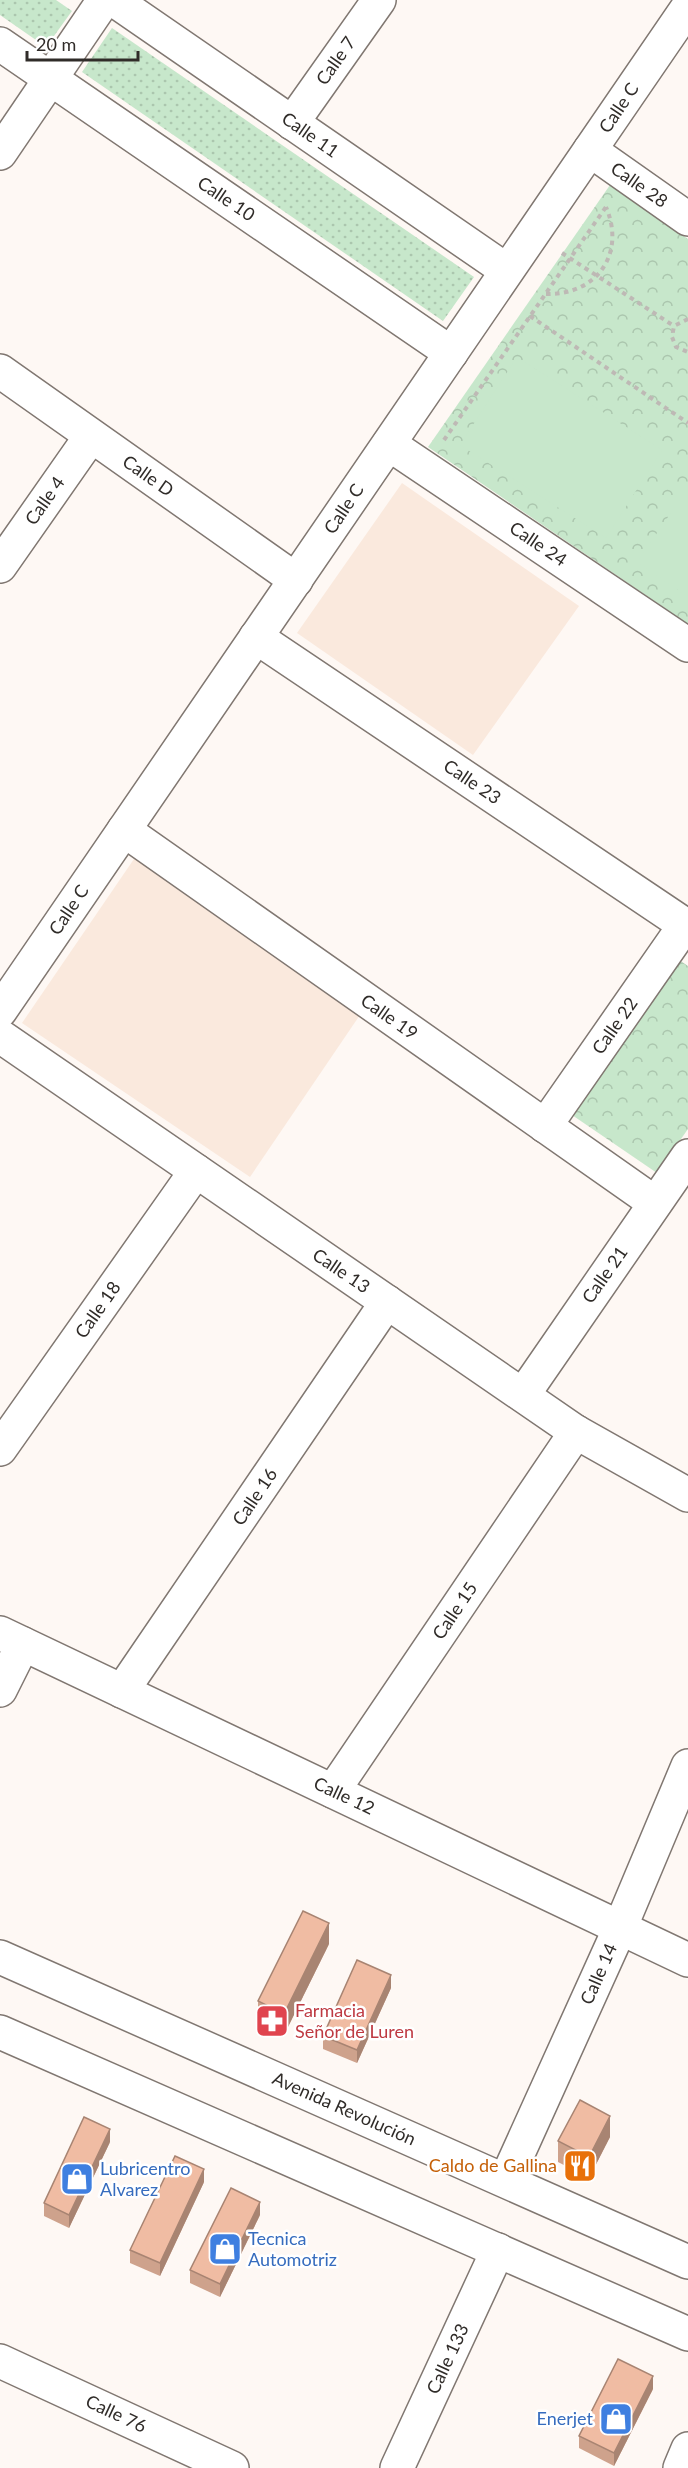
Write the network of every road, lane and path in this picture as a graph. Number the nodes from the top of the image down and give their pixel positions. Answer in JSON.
{"nodes":[{"id":1,"x":104,"y":0,"type":"edge"},
{"id":2,"x":114,"y":0,"type":"edge"},
{"id":3,"x":379,"y":0,"type":"edge"},
{"id":4,"x":688,"y":7,"type":"edge"},
{"id":5,"x":0,"y":44,"type":"edge"},
{"id":6,"x":51,"y":79,"type":"junction"},
{"id":7,"x":292,"y":123,"type":"junction"},
{"id":8,"x":590,"y":150,"type":"junction"},
{"id":9,"x":0,"y":153,"type":"edge"},
{"id":10,"x":613,"y":197,"type":"dead end"},
{"id":11,"x":606,"y":207,"type":"junction"},
{"id":12,"x":688,"y":219,"type":"edge"},
{"id":13,"x":532,"y":234,"type":"junction"},
{"id":14,"x":570,"y":258,"type":"junction"},
{"id":15,"x":506,"y":270,"type":"junction"},
{"id":16,"x":597,"y":276,"type":"junction"},
{"id":17,"x":546,"y":294,"type":"junction"},
{"id":18,"x":530,"y":316,"type":"junction"},
{"id":19,"x":688,"y":319,"type":"edge"},
{"id":20,"x":674,"y":326,"type":"junction"},
{"id":21,"x":688,"y":352,"type":"edge"},
{"id":22,"x":451,"y":353,"type":"junction"},
{"id":23,"x":0,"y":371,"type":"edge"},
{"id":24,"x":688,"y":423,"type":"edge"},
{"id":25,"x":91,"y":436,"type":"junction"},
{"id":26,"x":388,"y":444,"type":"junction"},
{"id":27,"x":440,"y":445,"type":"dead end"},
{"id":28,"x":0,"y":566,"type":"edge"},
{"id":29,"x":296,"y":580,"type":"junction"},
{"id":30,"x":256,"y":637,"type":"junction"},
{"id":31,"x":688,"y":645,"type":"edge"},
{"id":32,"x":124,"y":830,"type":"junction"},
{"id":33,"x":687,"y":926,"type":"edge"},
{"id":34,"x":0,"y":1011,"type":"edge"},
{"id":35,"x":0,"y":1036,"type":"edge"},
{"id":36,"x":545,"y":1126,"type":"junction"},
{"id":37,"x":688,"y":1156,"type":"edge"},
{"id":38,"x":196,"y":1171,"type":"junction"},
{"id":39,"x":655,"y":1203,"type":"junction"},
{"id":40,"x":387,"y":1302,"type":"junction"},
{"id":41,"x":522,"y":1395,"type":"junction"},
{"id":42,"x":576,"y":1432,"type":"junction"},
{"id":43,"x":0,"y":1449,"type":"edge"},
{"id":44,"x":688,"y":1495,"type":"edge"},
{"id":45,"x":11,"y":1638,"type":"edge"},
{"id":46,"x":0,"y":1690,"type":"edge"},
{"id":47,"x":122,"y":1691,"type":"junction"},
{"id":48,"x":688,"y":1766,"type":"edge"},
{"id":49,"x":333,"y":1791,"type":"junction"},
{"id":50,"x":620,"y":1928,"type":"junction"},
{"id":51,"x":0,"y":1957,"type":"edge"},
{"id":52,"x":688,"y":1960,"type":"edge"},
{"id":53,"x":0,"y":2032,"type":"edge"},
{"id":54,"x":506,"y":2180,"type":"junction"},
{"id":55,"x":498,"y":2250,"type":"junction"},
{"id":56,"x":688,"y":2262,"type":"edge"},
{"id":57,"x":688,"y":2334,"type":"edge"},
{"id":58,"x":0,"y":2361,"type":"edge"},
{"id":59,"x":688,"y":2449,"type":"edge"},
{"id":60,"x":232,"y":2468,"type":"edge"},
{"id":61,"x":397,"y":2468,"type":"edge"},
{"id":62,"x":680,"y":2468,"type":"edge"}],
"edges":[{"from":1,"to":6,"type":"street"},
{"from":2,"to":7,"type":"street","name":"Calle 11"},
{"from":3,"to":7,"type":"street","name":"Calle 7"},
{"from":4,"to":8,"type":"street","name":"Calle C"},
{"from":5,"to":6,"type":"street","name":"Calle 10"},
{"from":6,"to":9,"type":"street"},
{"from":6,"to":22,"type":"street","name":"Calle 10"},
{"from":7,"to":15,"type":"street","name":"Calle 11"},
{"from":8,"to":12,"type":"street","name":"Calle 28"},
{"from":8,"to":13,"type":"street","name":"Calle C"},
{"from":10,"to":11,"type":"path"},
{"from":11,"to":14,"type":"path"},
{"from":11,"to":16,"type":"path"},
{"from":13,"to":14,"type":"path"},
{"from":13,"to":15,"type":"street","name":"Calle C"},
{"from":14,"to":16,"type":"path"},
{"from":14,"to":17,"type":"path"},
{"from":15,"to":22,"type":"street","name":"Calle C"},
{"from":16,"to":17,"type":"path"},
{"from":16,"to":20,"type":"path"},
{"from":17,"to":18,"type":"path"},
{"from":18,"to":24,"type":"path"},
{"from":18,"to":27,"type":"path"},
{"from":19,"to":20,"type":"path"},
{"from":20,"to":21,"type":"path"},
{"from":22,"to":26,"type":"street","name":"Calle C"},
{"from":23,"to":25,"type":"street","name":"Calle D"},
{"from":25,"to":28,"type":"street","name":"Calle 4"},
{"from":25,"to":29,"type":"street","name":"Calle D"},
{"from":26,"to":29,"type":"street","name":"Calle C"},
{"from":26,"to":31,"type":"street","name":"Calle 24"},
{"from":29,"to":30,"type":"street","name":"Calle C"},
{"from":30,"to":32,"type":"street","name":"Calle C"},
{"from":30,"to":33,"type":"street","name":"Calle 23"},
{"from":32,"to":34,"type":"street","name":"Calle C"},
{"from":32,"to":36,"type":"street","name":"Calle 19"},
{"from":33,"to":36,"type":"street","name":"Calle 22"},
{"from":35,"to":38,"type":"street","name":"Calle 13"},
{"from":36,"to":39,"type":"street","name":"Calle 19"},
{"from":37,"to":39,"type":"street","name":"Calle 21"},
{"from":38,"to":40,"type":"street","name":"Calle 13"},
{"from":38,"to":43,"type":"street","name":"Calle 18"},
{"from":39,"to":41,"type":"street","name":"Calle 21"},
{"from":40,"to":41,"type":"street","name":"Calle 13"},
{"from":40,"to":47,"type":"street","name":"Calle 16"},
{"from":41,"to":42,"type":"street","name":"Calle 13"},
{"from":42,"to":44,"type":"street","name":"Calle 13"},
{"from":42,"to":49,"type":"street","name":"Calle 15"},
{"from":45,"to":46,"type":"street"},
{"from":45,"to":47,"type":"street","name":"Calle 12"},
{"from":47,"to":49,"type":"street","name":"Calle 12"},
{"from":48,"to":50,"type":"street","name":"Calle 14"},
{"from":49,"to":50,"type":"street","name":"Calle 12"},
{"from":50,"to":52,"type":"street","name":"Calle 12"},
{"from":50,"to":54,"type":"street","name":"Calle 14"},
{"from":51,"to":54,"type":"street","name":"Avenida Revolución"},
{"from":53,"to":55,"type":"street"},
{"from":54,"to":56,"type":"street","name":"Avenida Revolución"},
{"from":55,"to":57,"type":"street"},
{"from":55,"to":61,"type":"street","name":"Calle 133"},
{"from":58,"to":60,"type":"street","name":"Calle 76"},
{"from":59,"to":62,"type":"street"}]}
